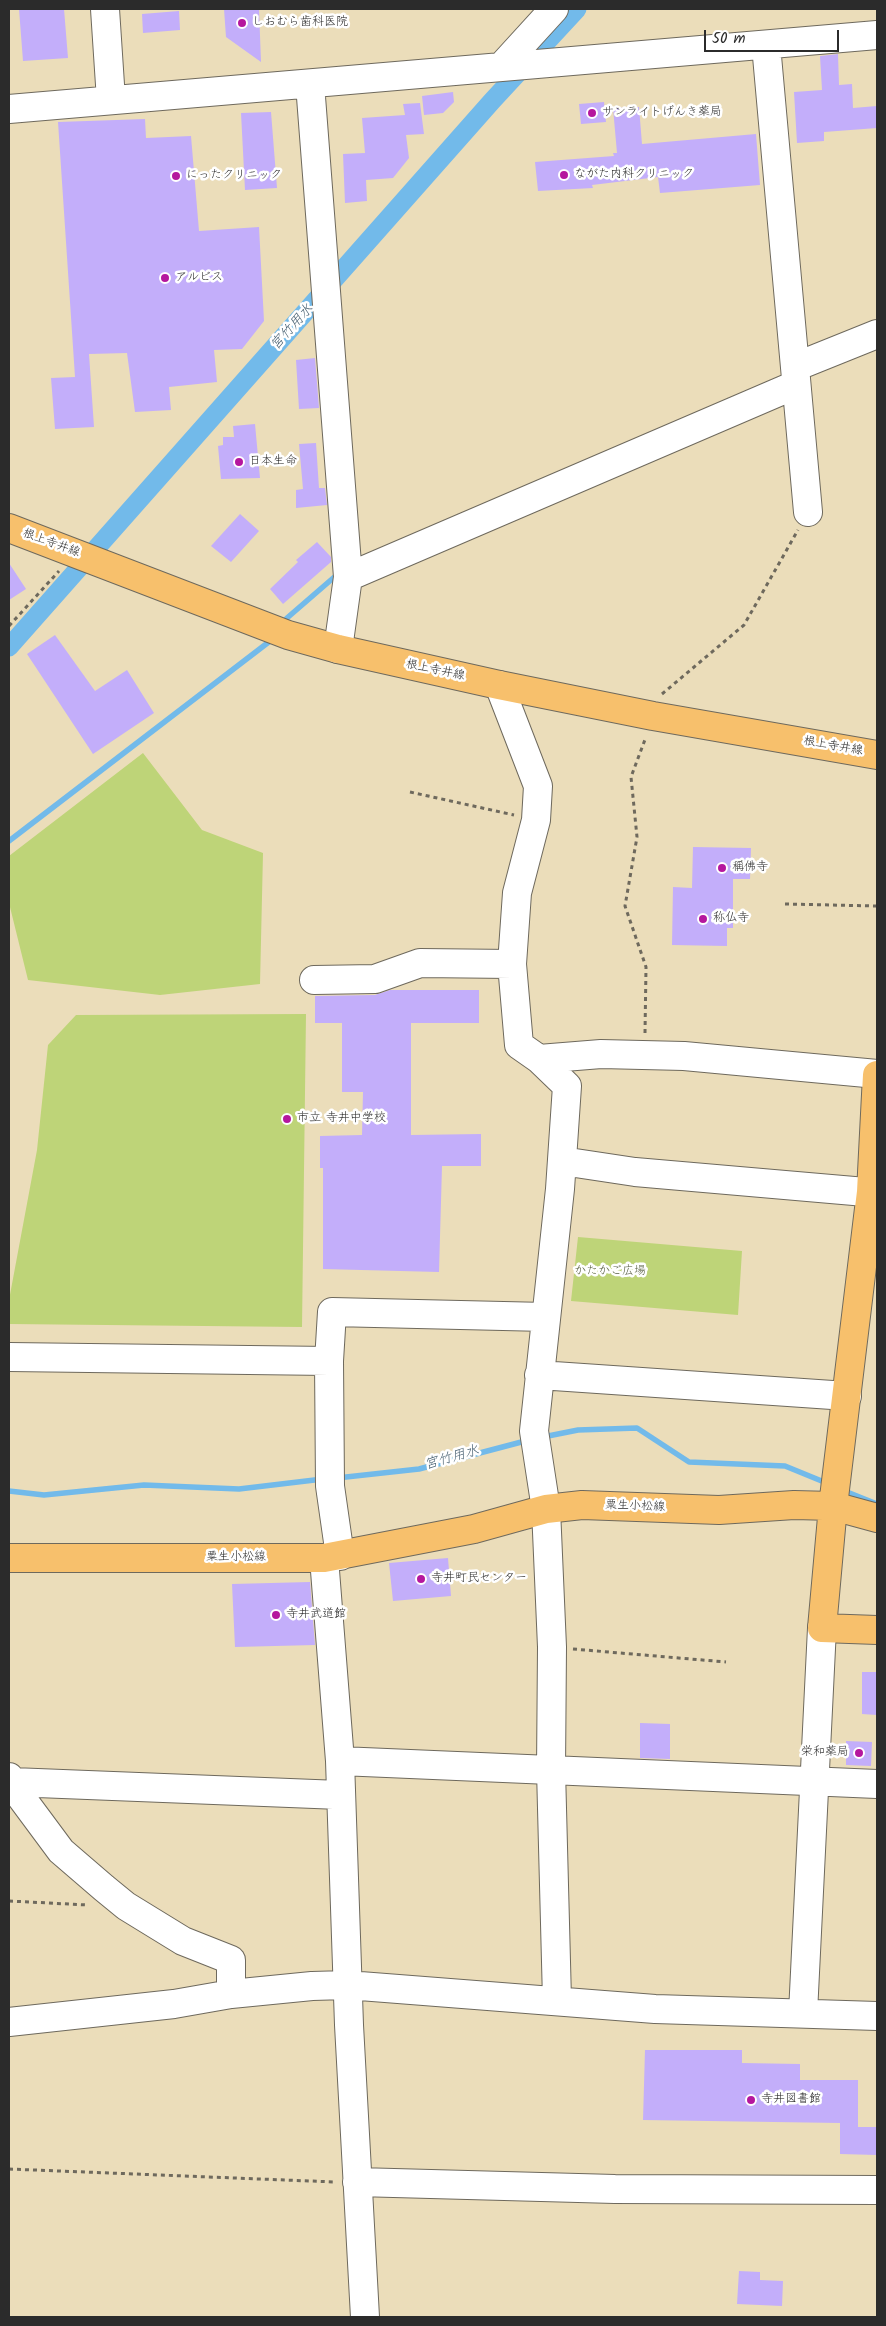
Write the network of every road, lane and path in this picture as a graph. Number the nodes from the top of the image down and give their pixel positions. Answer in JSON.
{"nodes":[{"id":1,"x":105,"y":9,"type":"edge"},
{"id":2,"x":554,"y":9,"type":"edge"},
{"id":3,"x":877,"y":35,"type":"edge"},
{"id":4,"x":766,"y":44,"type":"junction"},
{"id":5,"x":510,"y":65,"type":"junction"},
{"id":6,"x":310,"y":84,"type":"junction"},
{"id":7,"x":111,"y":100,"type":"junction"},
{"id":8,"x":9,"y":109,"type":"edge"},
{"id":9,"x":877,"y":334,"type":"edge"},
{"id":10,"x":795,"y":376,"type":"junction"},
{"id":11,"x":808,"y":512,"type":"joint"},
{"id":12,"x":9,"y":528,"type":"edge"},
{"id":13,"x":76,"y":553,"type":"junction"},
{"id":14,"x":348,"y":577,"type":"junction"},
{"id":15,"x":9,"y":626,"type":"edge"},
{"id":16,"x":338,"y":650,"type":"junction"},
{"id":17,"x":499,"y":685,"type":"junction"},
{"id":18,"x":653,"y":716,"type":"junction"},
{"id":19,"x":877,"y":755,"type":"edge"},
{"id":20,"x":410,"y":792,"type":"dead end"},
{"id":21,"x":536,"y":820,"type":"junction"},
{"id":22,"x":785,"y":904,"type":"dead end"},
{"id":23,"x":877,"y":906,"type":"edge"},
{"id":24,"x":512,"y":964,"type":"junction"},
{"id":25,"x":314,"y":980,"type":"dead end"},
{"id":26,"x":644,"y":1055,"type":"junction"},
{"id":27,"x":539,"y":1059,"type":"junction"},
{"id":28,"x":877,"y":1075,"type":"edge"},
{"id":29,"x":562,"y":1161,"type":"junction"},
{"id":30,"x":874,"y":1192,"type":"edge"},
{"id":31,"x":546,"y":1317,"type":"junction"},
{"id":32,"x":9,"y":1357,"type":"edge"},
{"id":33,"x":329,"y":1361,"type":"junction"},
{"id":34,"x":540,"y":1375,"type":"junction"},
{"id":35,"x":847,"y":1396,"type":"junction"},
{"id":36,"x":835,"y":1494,"type":"junction"},
{"id":37,"x":546,"y":1508,"type":"junction"},
{"id":38,"x":877,"y":1518,"type":"edge"},
{"id":39,"x":332,"y":1557,"type":"junction"},
{"id":40,"x":9,"y":1558,"type":"edge"},
{"id":41,"x":822,"y":1628,"type":"junction"},
{"id":42,"x":877,"y":1630,"type":"edge"},
{"id":43,"x":552,"y":1647,"type":"junction"},
{"id":44,"x":726,"y":1662,"type":"dead end"},
{"id":45,"x":340,"y":1761,"type":"junction"},
{"id":46,"x":551,"y":1770,"type":"junction"},
{"id":47,"x":10,"y":1780,"type":"edge"},
{"id":48,"x":815,"y":1782,"type":"junction"},
{"id":49,"x":877,"y":1784,"type":"edge"},
{"id":50,"x":340,"y":1795,"type":"junction"},
{"id":51,"x":9,"y":1901,"type":"edge"},
{"id":52,"x":126,"y":1906,"type":"junction"},
{"id":53,"x":347,"y":1984,"type":"junction"},
{"id":54,"x":231,"y":1994,"type":"junction"},
{"id":55,"x":557,"y":2000,"type":"junction"},
{"id":56,"x":803,"y":2013,"type":"junction"},
{"id":57,"x":877,"y":2016,"type":"edge"},
{"id":58,"x":9,"y":2022,"type":"edge"},
{"id":59,"x":9,"y":2169,"type":"edge"},
{"id":60,"x":357,"y":2182,"type":"junction"},
{"id":61,"x":877,"y":2190,"type":"edge"},
{"id":62,"x":365,"y":2317,"type":"edge"}],
"edges":[{"from":1,"to":7,"type":"street"},
{"from":2,"to":5,"type":"street"},
{"from":3,"to":4,"type":"street"},
{"from":4,"to":5,"type":"street"},
{"from":4,"to":10,"type":"street"},
{"from":5,"to":6,"type":"street"},
{"from":6,"to":7,"type":"street"},
{"from":6,"to":14,"type":"street"},
{"from":7,"to":8,"type":"street"},
{"from":9,"to":10,"type":"street"},
{"from":10,"to":11,"type":"street"},
{"from":10,"to":14,"type":"street"},
{"from":11,"to":18,"type":"path"},
{"from":12,"to":13,"type":"main road","name":"根上寺井線"},
{"from":13,"to":15,"type":"path"},
{"from":13,"to":16,"type":"main road","name":"根上寺井線"},
{"from":14,"to":16,"type":"street"},
{"from":16,"to":17,"type":"main road","name":"根上寺井線"},
{"from":17,"to":18,"type":"main road","name":"根上寺井線"},
{"from":17,"to":21,"type":"street"},
{"from":18,"to":19,"type":"main road","name":"根上寺井線"},
{"from":18,"to":26,"type":"path"},
{"from":20,"to":21,"type":"path"},
{"from":21,"to":24,"type":"street"},
{"from":22,"to":23,"type":"path"},
{"from":24,"to":25,"type":"street"},
{"from":24,"to":27,"type":"street"},
{"from":26,"to":27,"type":"street"},
{"from":26,"to":28,"type":"street"},
{"from":27,"to":29,"type":"street"},
{"from":28,"to":30,"type":"main road"},
{"from":29,"to":30,"type":"street"},
{"from":29,"to":31,"type":"street"},
{"from":30,"to":35,"type":"main road"},
{"from":31,"to":33,"type":"street"},
{"from":31,"to":34,"type":"street"},
{"from":32,"to":33,"type":"street"},
{"from":33,"to":39,"type":"street"},
{"from":34,"to":35,"type":"street"},
{"from":34,"to":37,"type":"street"},
{"from":35,"to":36,"type":"main road"},
{"from":36,"to":37,"type":"main road","name":"粟生小松線"},
{"from":36,"to":38,"type":"main road","name":"粟生小松線"},
{"from":36,"to":41,"type":"main road"},
{"from":37,"to":39,"type":"main road","name":"粟生小松線"},
{"from":37,"to":43,"type":"street"},
{"from":39,"to":40,"type":"main road","name":"粟生小松線"},
{"from":39,"to":45,"type":"street"},
{"from":41,"to":42,"type":"main road"},
{"from":41,"to":48,"type":"street"},
{"from":43,"to":44,"type":"path"},
{"from":43,"to":46,"type":"street"},
{"from":45,"to":46,"type":"street"},
{"from":45,"to":50,"type":"street"},
{"from":46,"to":48,"type":"street"},
{"from":46,"to":55,"type":"street"},
{"from":47,"to":50,"type":"street"},
{"from":47,"to":52,"type":"street"},
{"from":48,"to":49,"type":"street"},
{"from":48,"to":56,"type":"street"},
{"from":50,"to":53,"type":"street"},
{"from":51,"to":52,"type":"path"},
{"from":52,"to":54,"type":"street"},
{"from":53,"to":54,"type":"street"},
{"from":53,"to":55,"type":"street"},
{"from":53,"to":60,"type":"street"},
{"from":54,"to":58,"type":"street"},
{"from":55,"to":56,"type":"street"},
{"from":56,"to":57,"type":"street"},
{"from":59,"to":60,"type":"path"},
{"from":60,"to":61,"type":"street"},
{"from":60,"to":62,"type":"street"}]}
